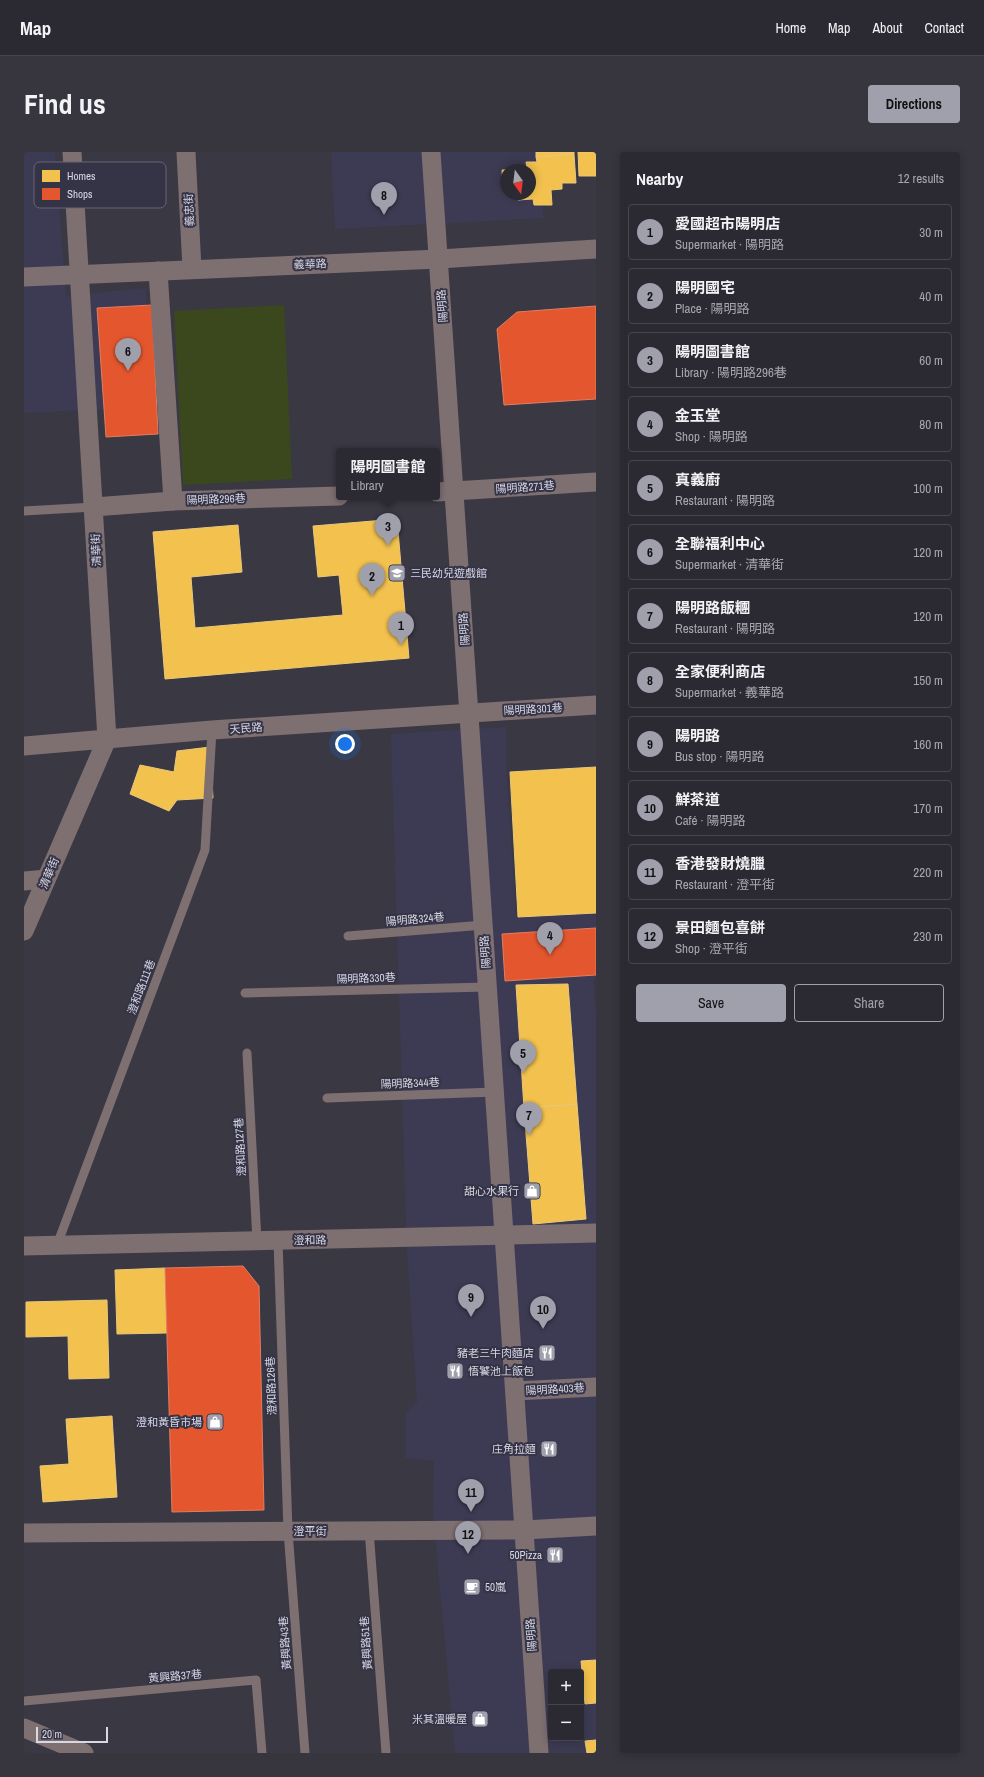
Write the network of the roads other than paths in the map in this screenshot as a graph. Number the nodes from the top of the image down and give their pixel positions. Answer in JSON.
{"nodes":[{"id":1,"x":72,"y":152,"type":"edge"},
{"id":2,"x":186,"y":152,"type":"edge"},
{"id":3,"x":431,"y":152,"type":"edge"},
{"id":4,"x":72,"y":162,"type":"edge"},
{"id":5,"x":75,"y":208,"type":"edge"},
{"id":6,"x":596,"y":249,"type":"edge"},
{"id":7,"x":439,"y":259,"type":"junction"},
{"id":8,"x":192,"y":269,"type":"junction"},
{"id":9,"x":158,"y":271,"type":"junction"},
{"id":10,"x":78,"y":274,"type":"junction"},
{"id":11,"x":24,"y":277,"type":"edge"},
{"id":12,"x":596,"y":482,"type":"edge"},
{"id":13,"x":446,"y":492,"type":"edge"},
{"id":14,"x":336,"y":496,"type":"edge"},
{"id":15,"x":173,"y":501,"type":"junction"},
{"id":16,"x":94,"y":507,"type":"junction"},
{"id":17,"x":24,"y":511,"type":"edge"},
{"id":18,"x":596,"y":705,"type":"edge"},
{"id":19,"x":469,"y":712,"type":"junction"},
{"id":20,"x":212,"y":730,"type":"junction"},
{"id":21,"x":107,"y":739,"type":"junction"},
{"id":22,"x":24,"y":746,"type":"edge"},
{"id":23,"x":46,"y":879,"type":"junction"},
{"id":24,"x":24,"y":881,"type":"edge"},
{"id":25,"x":484,"y":925,"type":"junction"},
{"id":26,"x":24,"y":931,"type":"edge"},
{"id":27,"x":348,"y":936,"type":"dead end"},
{"id":28,"x":487,"y":986,"type":"junction"},
{"id":29,"x":245,"y":993,"type":"dead end"},
{"id":30,"x":247,"y":1053,"type":"dead end"},
{"id":31,"x":495,"y":1092,"type":"junction"},
{"id":32,"x":327,"y":1098,"type":"dead end"},
{"id":33,"x":596,"y":1234,"type":"edge"},
{"id":34,"x":504,"y":1235,"type":"junction"},
{"id":35,"x":257,"y":1241,"type":"junction"},
{"id":36,"x":278,"y":1241,"type":"junction"},
{"id":37,"x":57,"y":1245,"type":"junction"},
{"id":38,"x":24,"y":1246,"type":"edge"},
{"id":39,"x":596,"y":1387,"type":"edge"},
{"id":40,"x":515,"y":1391,"type":"junction"},
{"id":41,"x":596,"y":1526,"type":"edge"},
{"id":42,"x":369,"y":1530,"type":"junction"},
{"id":43,"x":524,"y":1530,"type":"junction"},
{"id":44,"x":288,"y":1531,"type":"junction"},
{"id":45,"x":24,"y":1532,"type":"edge"},
{"id":46,"x":24,"y":1701,"type":"edge"},
{"id":47,"x":24,"y":1728,"type":"edge"},
{"id":48,"x":84,"y":1753,"type":"edge"},
{"id":49,"x":262,"y":1753,"type":"edge"},
{"id":50,"x":305,"y":1753,"type":"edge"},
{"id":51,"x":386,"y":1753,"type":"edge"},
{"id":52,"x":539,"y":1753,"type":"edge"}],
"edges":[{"from":1,"to":4,"type":"street","name":"清華街"},
{"from":2,"to":8,"type":"street","name":"義忠街"},
{"from":3,"to":7,"type":"street","name":"陽明路"},
{"from":5,"to":10,"type":"street","name":"清華街"},
{"from":6,"to":7,"type":"street","name":"義華路"},
{"from":7,"to":8,"type":"street","name":"義華路"},
{"from":7,"to":13,"type":"street","name":"陽明路"},
{"from":8,"to":9,"type":"street","name":"義華路"},
{"from":9,"to":10,"type":"street","name":"義華路"},
{"from":9,"to":15,"type":"street"},
{"from":10,"to":11,"type":"street","name":"義華路"},
{"from":10,"to":16,"type":"street","name":"清華街"},
{"from":12,"to":13,"type":"street","name":"陽明路271巷"},
{"from":13,"to":19,"type":"street","name":"陽明路"},
{"from":14,"to":15,"type":"street","name":"陽明路296巷"},
{"from":15,"to":16,"type":"street","name":"陽明路296巷"},
{"from":16,"to":17,"type":"lane"},
{"from":16,"to":21,"type":"street","name":"清華街"},
{"from":18,"to":19,"type":"street","name":"陽明路301巷"},
{"from":19,"to":20,"type":"street","name":"天民路"},
{"from":19,"to":25,"type":"street","name":"陽明路"},
{"from":20,"to":21,"type":"street","name":"天民路"},
{"from":20,"to":37,"type":"lane","name":"澄和路111巷"},
{"from":21,"to":22,"type":"street","name":"天民路"},
{"from":21,"to":23,"type":"street","name":"清華街"},
{"from":23,"to":24,"type":"street"},
{"from":23,"to":26,"type":"street","name":"清華街"},
{"from":25,"to":27,"type":"lane","name":"陽明路324巷"},
{"from":25,"to":28,"type":"street","name":"陽明路"},
{"from":28,"to":29,"type":"lane","name":"陽明路330巷"},
{"from":28,"to":31,"type":"street","name":"陽明路"},
{"from":30,"to":35,"type":"lane","name":"澄和路127巷"},
{"from":31,"to":32,"type":"lane","name":"陽明路344巷"},
{"from":31,"to":34,"type":"street","name":"陽明路"},
{"from":33,"to":34,"type":"street","name":"澄和路"},
{"from":34,"to":36,"type":"street","name":"澄和路"},
{"from":34,"to":40,"type":"street","name":"陽明路"},
{"from":35,"to":36,"type":"street","name":"澄和路"},
{"from":35,"to":37,"type":"street","name":"澄和路"},
{"from":36,"to":44,"type":"lane","name":"澄和路126巷"},
{"from":37,"to":38,"type":"street","name":"澄和路"},
{"from":39,"to":40,"type":"street","name":"陽明路403巷"},
{"from":40,"to":43,"type":"street","name":"陽明路"},
{"from":41,"to":43,"type":"street","name":"澄平街"},
{"from":42,"to":43,"type":"street","name":"澄平街"},
{"from":42,"to":44,"type":"street","name":"澄平街"},
{"from":42,"to":51,"type":"lane","name":"黃興路51巷"},
{"from":43,"to":52,"type":"street","name":"陽明路"},
{"from":44,"to":45,"type":"street","name":"澄平街"},
{"from":44,"to":50,"type":"lane","name":"黃興路43巷"},
{"from":46,"to":49,"type":"lane","name":"黃興路37巷"},
{"from":47,"to":48,"type":"street"}]}
